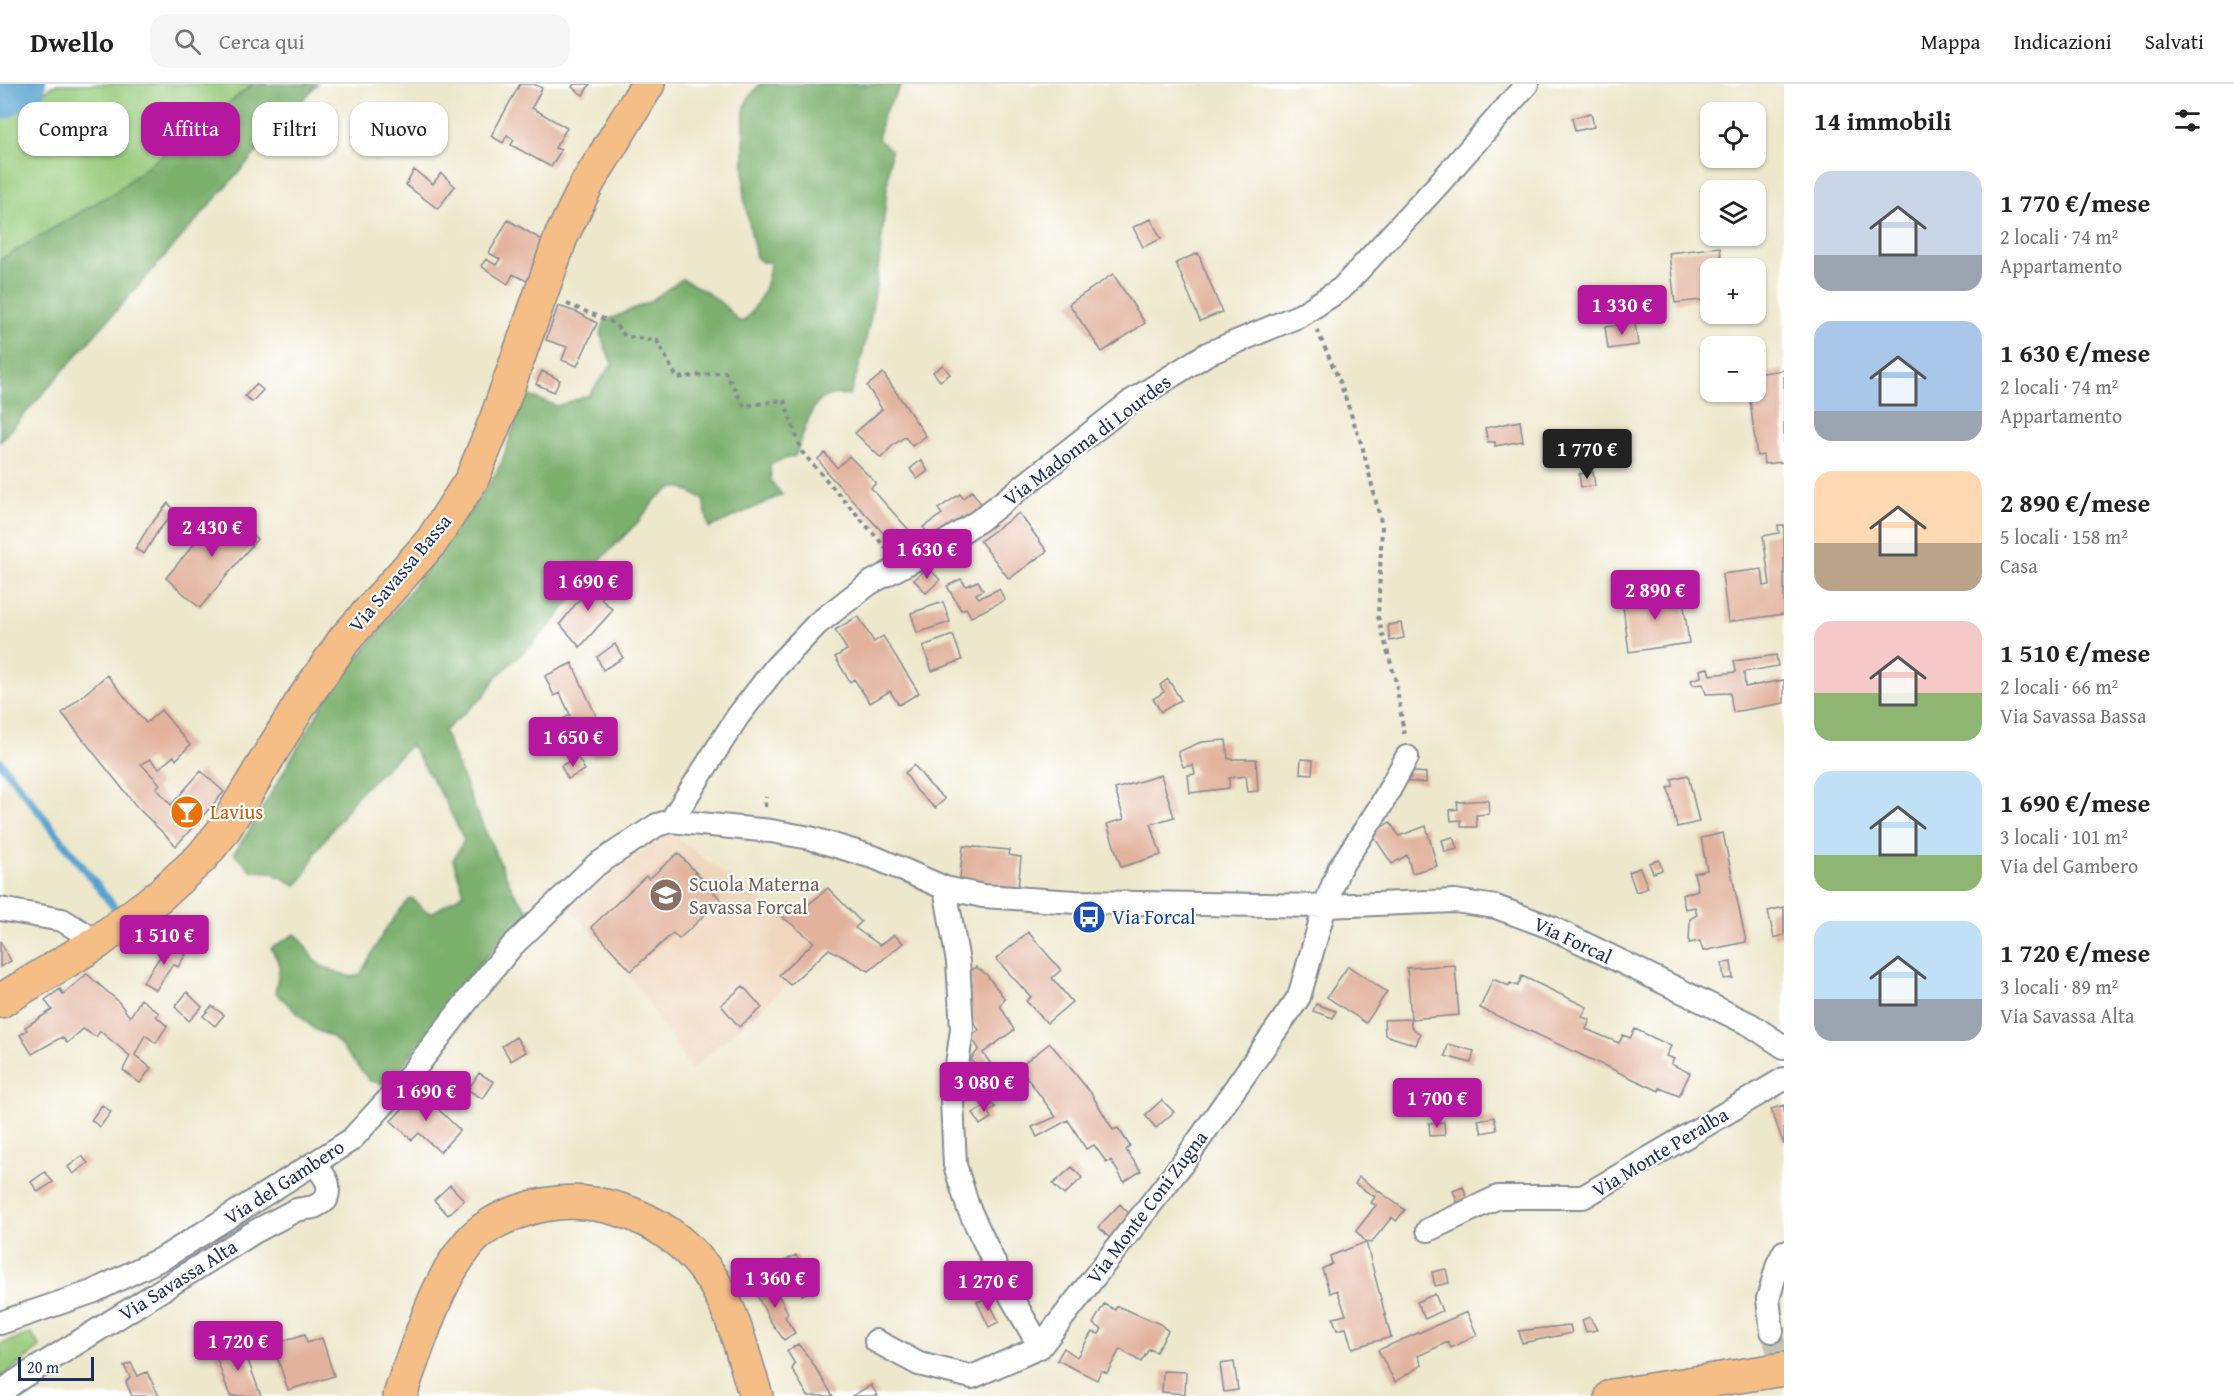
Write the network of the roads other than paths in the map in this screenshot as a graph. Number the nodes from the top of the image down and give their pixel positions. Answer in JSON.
{"nodes":[{"id":1,"x":648,"y":84,"type":"edge"},
{"id":2,"x":1527,"y":84,"type":"edge"},
{"id":3,"x":1407,"y":757,"type":"road end"},
{"id":4,"x":671,"y":821,"type":"junction"},
{"id":5,"x":945,"y":888,"type":"junction"},
{"id":6,"x":1325,"y":906,"type":"junction"},
{"id":7,"x":0,"y":909,"type":"edge"},
{"id":8,"x":98,"y":942,"type":"junction"},
{"id":9,"x":0,"y":1001,"type":"edge"},
{"id":10,"x":1784,"y":1047,"type":"edge"},
{"id":11,"x":1784,"y":1078,"type":"edge"},
{"id":12,"x":315,"y":1164,"type":"junction"},
{"id":13,"x":1428,"y":1230,"type":"dead end"},
{"id":14,"x":1784,"y":1252,"type":"edge"},
{"id":15,"x":428,"y":1319,"type":"junction"},
{"id":16,"x":0,"y":1323,"type":"edge"},
{"id":17,"x":1772,"y":1331,"type":"tunnel mouth"},
{"id":18,"x":876,"y":1341,"type":"dead end"},
{"id":19,"x":1040,"y":1347,"type":"junction"},
{"id":20,"x":1784,"y":1369,"type":"edge"},
{"id":21,"x":0,"y":1393,"type":"edge"},
{"id":22,"x":400,"y":1396,"type":"edge"},
{"id":23,"x":425,"y":1396,"type":"edge"},
{"id":24,"x":756,"y":1396,"type":"edge"},
{"id":25,"x":1612,"y":1396,"type":"edge"}],
"edges":[{"from":1,"to":8,"type":"main road","name":"Via Savassa Bassa"},
{"from":2,"to":4,"type":"street","name":"Via Madonna di Lourdes"},
{"from":3,"to":6,"type":"street","name":"Via Monte Coni Zugna"},
{"from":4,"to":5,"type":"street","name":"Via Forcal"},
{"from":4,"to":12,"type":"street","name":"Via del Gambero"},
{"from":5,"to":6,"type":"street","name":"Via Forcal"},
{"from":5,"to":19,"type":"street"},
{"from":6,"to":10,"type":"street","name":"Via Forcal"},
{"from":6,"to":19,"type":"street","name":"Via Monte Coni Zugna"},
{"from":7,"to":8,"type":"street"},
{"from":8,"to":9,"type":"main road","name":"Via Savassa Bassa"},
{"from":11,"to":13,"type":"street","name":"Via Monte Peralba"},
{"from":12,"to":16,"type":"street","name":"Via del Gambero"},
{"from":12,"to":21,"type":"street","name":"Via Savassa Alta"},
{"from":14,"to":17,"type":"street"},
{"from":15,"to":22,"type":"main road"},
{"from":15,"to":23,"type":"main road"},
{"from":15,"to":24,"type":"main road"},
{"from":18,"to":19,"type":"street","name":"Via Monte Coni Zugna"},
{"from":20,"to":25,"type":"main road"}]}
